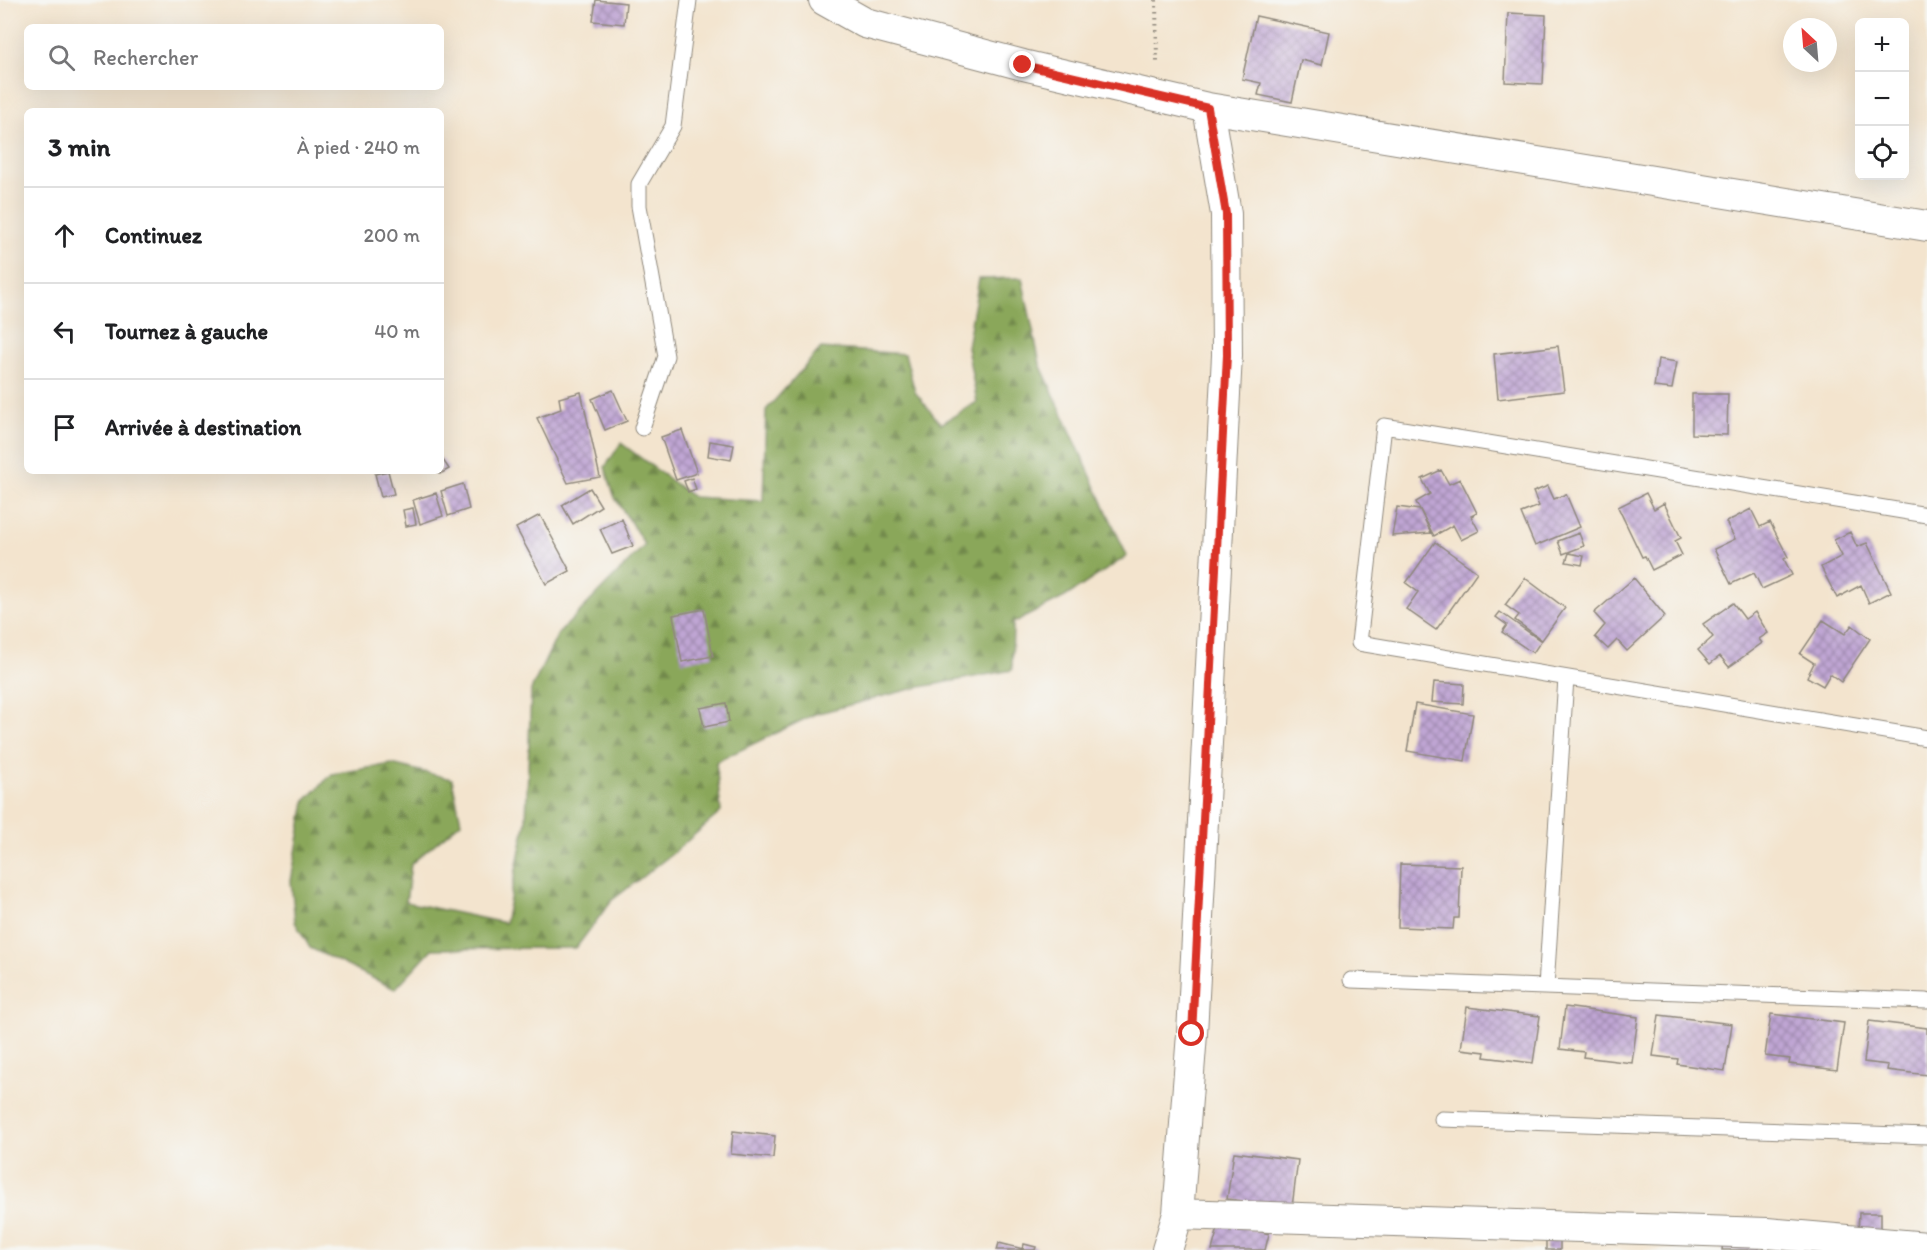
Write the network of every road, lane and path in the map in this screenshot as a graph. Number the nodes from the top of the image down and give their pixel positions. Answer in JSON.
{"nodes":[{"id":1,"x":688,"y":0,"type":"edge"},
{"id":2,"x":824,"y":0,"type":"edge"},
{"id":3,"x":1156,"y":0,"type":"edge"},
{"id":4,"x":1158,"y":96,"type":"junction"},
{"id":5,"x":1208,"y":108,"type":"junction"},
{"id":6,"x":1927,"y":226,"type":"edge"},
{"id":7,"x":642,"y":428,"type":"dead end"},
{"id":8,"x":1927,"y":515,"type":"edge"},
{"id":9,"x":1566,"y":678,"type":"junction"},
{"id":10,"x":1927,"y":738,"type":"edge"},
{"id":11,"x":1351,"y":980,"type":"dead end"},
{"id":12,"x":1546,"y":987,"type":"junction"},
{"id":13,"x":1927,"y":1000,"type":"edge"},
{"id":14,"x":1442,"y":1119,"type":"dead end"},
{"id":15,"x":1927,"y":1136,"type":"edge"},
{"id":16,"x":1178,"y":1214,"type":"junction"},
{"id":17,"x":1927,"y":1247,"type":"edge"},
{"id":18,"x":1167,"y":1250,"type":"edge"}],
"edges":[{"from":1,"to":7,"type":"lane"},
{"from":2,"to":4,"type":"street"},
{"from":3,"to":4,"type":"path"},
{"from":4,"to":5,"type":"street"},
{"from":5,"to":6,"type":"street"},
{"from":5,"to":16,"type":"street"},
{"from":8,"to":9,"type":"lane"},
{"from":9,"to":10,"type":"lane"},
{"from":9,"to":12,"type":"lane"},
{"from":11,"to":12,"type":"lane"},
{"from":12,"to":13,"type":"lane"},
{"from":14,"to":15,"type":"lane"},
{"from":16,"to":17,"type":"street"},
{"from":16,"to":18,"type":"street"}]}
